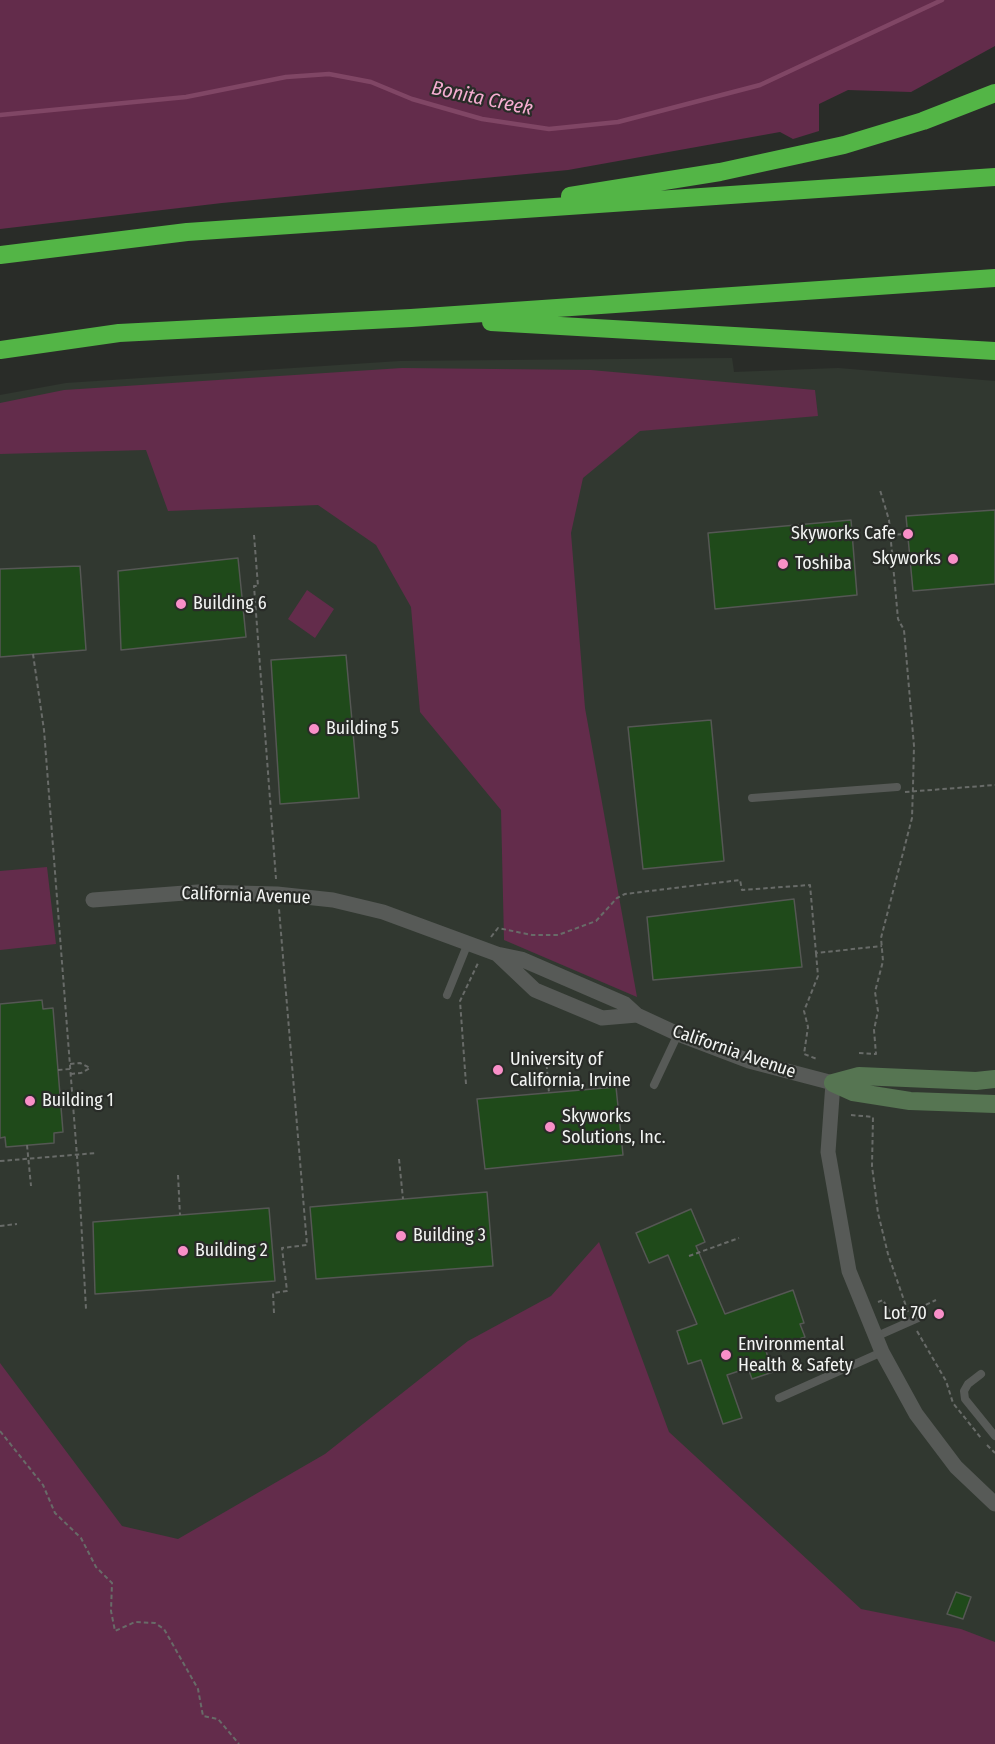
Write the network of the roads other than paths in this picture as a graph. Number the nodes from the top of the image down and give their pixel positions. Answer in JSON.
{"nodes":[{"id":1,"x":995,"y":93,"type":"edge"},
{"id":2,"x":995,"y":177,"type":"edge"},
{"id":3,"x":459,"y":214,"type":"junction"},
{"id":4,"x":0,"y":255,"type":"edge"},
{"id":5,"x":995,"y":278,"type":"edge"},
{"id":6,"x":411,"y":318,"type":"junction"},
{"id":7,"x":0,"y":350,"type":"edge"},
{"id":8,"x":995,"y":351,"type":"edge"},
{"id":9,"x":897,"y":787,"type":"dead end"},
{"id":10,"x":752,"y":798,"type":"dead end"},
{"id":11,"x":93,"y":900,"type":"dead end"},
{"id":12,"x":469,"y":942,"type":"junction"},
{"id":13,"x":491,"y":952,"type":"junction"},
{"id":14,"x":447,"y":995,"type":"dead end"},
{"id":15,"x":637,"y":1015,"type":"junction"},
{"id":16,"x":678,"y":1034,"type":"junction"},
{"id":17,"x":995,"y":1079,"type":"edge"},
{"id":18,"x":833,"y":1083,"type":"junction"},
{"id":19,"x":654,"y":1085,"type":"dead end"},
{"id":20,"x":995,"y":1104,"type":"edge"},
{"id":21,"x":913,"y":1317,"type":"road end"},
{"id":22,"x":875,"y":1337,"type":"junction"},
{"id":23,"x":882,"y":1352,"type":"junction"},
{"id":24,"x":981,"y":1374,"type":"dead end"},
{"id":25,"x":779,"y":1398,"type":"dead end"},
{"id":26,"x":995,"y":1436,"type":"edge"},
{"id":27,"x":995,"y":1504,"type":"edge"}],
"edges":[{"from":1,"to":3,"type":"highway"},
{"from":2,"to":3,"type":"highway"},
{"from":3,"to":4,"type":"highway"},
{"from":5,"to":6,"type":"highway"},
{"from":6,"to":7,"type":"highway"},
{"from":6,"to":8,"type":"highway"},
{"from":9,"to":10,"type":"lane"},
{"from":11,"to":12,"type":"street","name":"California Avenue"},
{"from":12,"to":13,"type":"street","name":"California Avenue"},
{"from":12,"to":14,"type":"lane"},
{"from":13,"to":15,"type":"street","name":"California Avenue"},
{"from":13,"to":15,"type":"street","name":"California Avenue"},
{"from":15,"to":16,"type":"street","name":"California Avenue"},
{"from":16,"to":18,"type":"street","name":"California Avenue"},
{"from":16,"to":19,"type":"lane"},
{"from":17,"to":18,"type":"street","name":"California Avenue"},
{"from":18,"to":20,"type":"street","name":"California Avenue"},
{"from":18,"to":22,"type":"street"},
{"from":21,"to":22,"type":"lane"},
{"from":22,"to":23,"type":"street"},
{"from":23,"to":25,"type":"lane"},
{"from":23,"to":27,"type":"street"},
{"from":24,"to":26,"type":"lane"}]}
